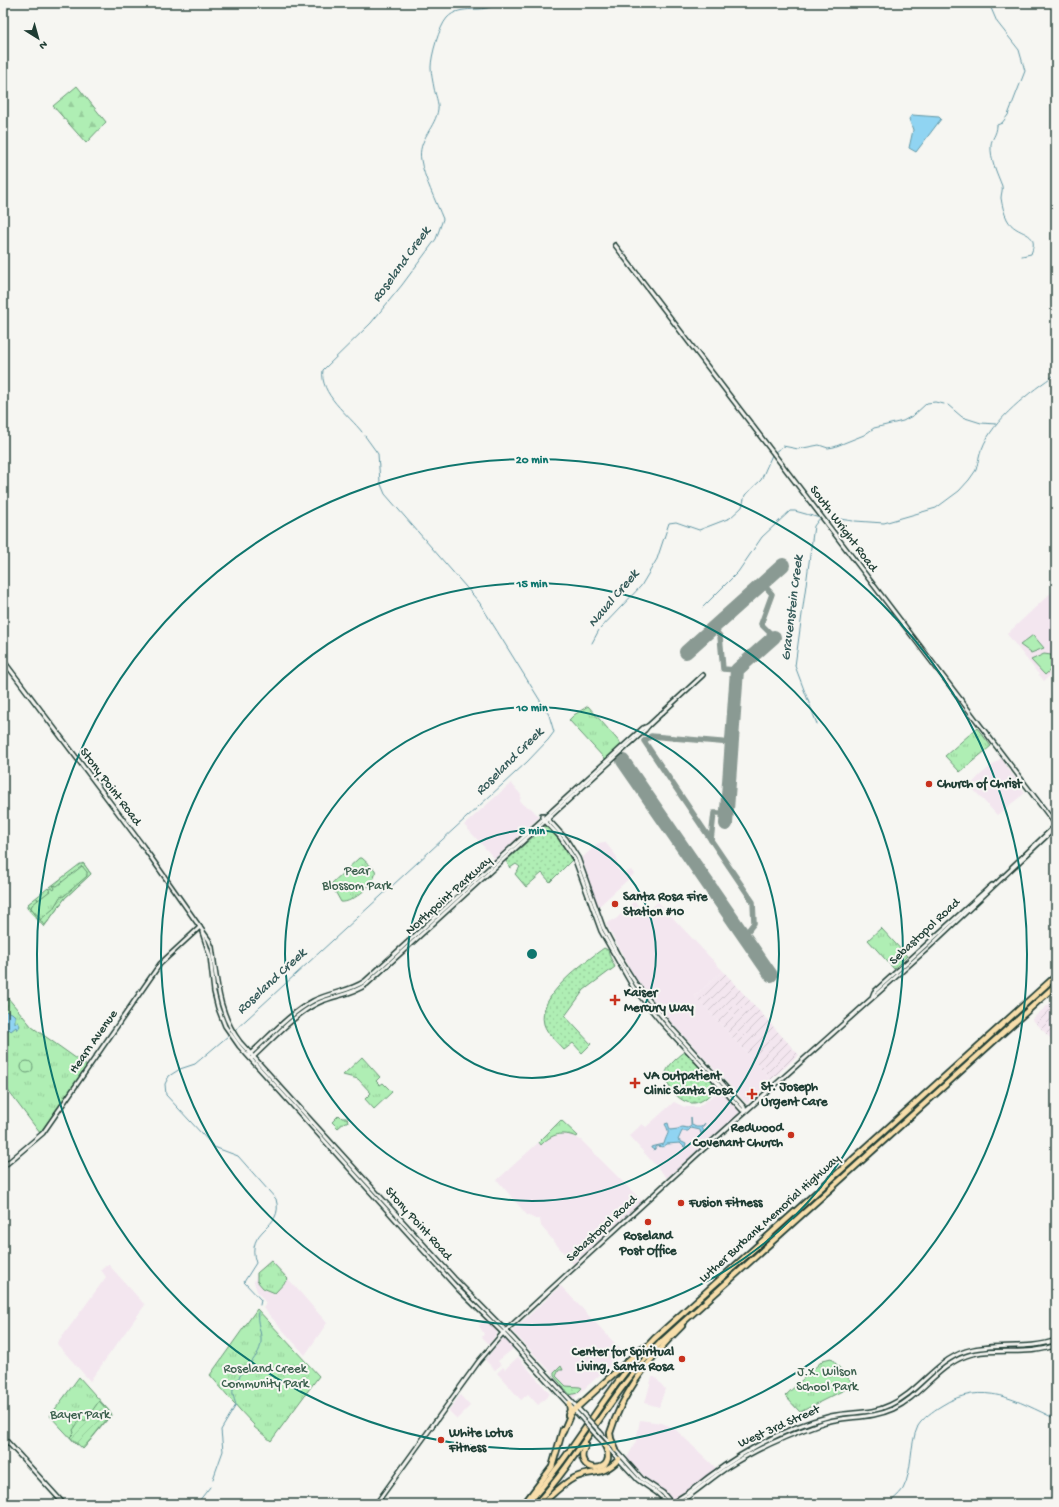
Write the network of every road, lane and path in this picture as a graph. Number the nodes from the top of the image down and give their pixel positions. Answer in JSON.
{"nodes":[{"id":1,"x":615,"y":245,"type":"dead end"},
{"id":2,"x":3,"y":660,"type":"edge"},
{"id":3,"x":703,"y":675,"type":"dead end"},
{"id":4,"x":546,"y":819,"type":"junction"},
{"id":5,"x":1056,"y":826,"type":"edge"},
{"id":6,"x":200,"y":927,"type":"junction"},
{"id":7,"x":1056,"y":976,"type":"edge"},
{"id":8,"x":1056,"y":985,"type":"edge"},
{"id":9,"x":251,"y":1057,"type":"junction"},
{"id":10,"x":745,"y":1111,"type":"junction"},
{"id":11,"x":3,"y":1166,"type":"edge"},
{"id":12,"x":723,"y":1286,"type":"junction"},
{"id":13,"x":476,"y":1306,"type":"junction"},
{"id":14,"x":486,"y":1311,"type":"junction"},
{"id":15,"x":504,"y":1332,"type":"junction"},
{"id":16,"x":659,"y":1334,"type":"junction"},
{"id":17,"x":1056,"y":1340,"type":"edge"},
{"id":18,"x":1056,"y":1345,"type":"edge"},
{"id":19,"x":568,"y":1403,"type":"junction"},
{"id":20,"x":576,"y":1409,"type":"junction"},
{"id":21,"x":604,"y":1413,"type":"junction"},
{"id":22,"x":562,"y":1432,"type":"junction"},
{"id":23,"x":3,"y":1437,"type":"edge"},
{"id":24,"x":604,"y":1444,"type":"junction"},
{"id":25,"x":616,"y":1450,"type":"junction"},
{"id":26,"x":619,"y":1460,"type":"junction"},
{"id":27,"x":64,"y":1504,"type":"edge"},
{"id":28,"x":376,"y":1504,"type":"edge"},
{"id":29,"x":524,"y":1504,"type":"edge"},
{"id":30,"x":527,"y":1504,"type":"edge"},
{"id":31,"x":536,"y":1504,"type":"edge"},
{"id":32,"x":542,"y":1504,"type":"edge"},
{"id":33,"x":671,"y":1504,"type":"edge"},
{"id":34,"x":677,"y":1504,"type":"edge"}],
"edges":[{"from":1,"to":5,"type":"main road","name":"South Wright Road"},
{"from":2,"to":6,"type":"main road","name":"Stony Point Road"},
{"from":3,"to":4,"type":"main road","name":"Northpoint Parkway"},
{"from":4,"to":9,"type":"main road","name":"Northpoint Parkway"},
{"from":4,"to":10,"type":"main road"},
{"from":5,"to":10,"type":"main road","name":"Sebastopol Road"},
{"from":6,"to":9,"type":"main road","name":"Stony Point Road"},
{"from":6,"to":11,"type":"main road","name":"Hearn Avenue"},
{"from":7,"to":16,"type":"highway","name":"Luther Burbank Memorial Highway"},
{"from":8,"to":12,"type":"highway","name":"Luther Burbank Memorial Highway"},
{"from":9,"to":13,"type":"main road","name":"Stony Point Road"},
{"from":9,"to":14,"type":"main road","name":"Stony Point Road"},
{"from":10,"to":15,"type":"main road","name":"Sebastopol Road"},
{"from":12,"to":21,"type":"highway","name":"Luther Burbank Memorial Highway"},
{"from":12,"to":25,"type":"highway"},
{"from":13,"to":14,"type":"main road"},
{"from":13,"to":15,"type":"main road","name":"Stony Point Road"},
{"from":14,"to":15,"type":"main road","name":"Stony Point Road"},
{"from":15,"to":19,"type":"main road","name":"Stony Point Road"},
{"from":15,"to":20,"type":"main road","name":"Stony Point Road"},
{"from":15,"to":28,"type":"main road","name":"Sebastopol Road"},
{"from":16,"to":20,"type":"highway"},
{"from":16,"to":30,"type":"highway","name":"Luther Burbank Memorial Highway"},
{"from":17,"to":33,"type":"main road","name":"West 3rd Street"},
{"from":18,"to":34,"type":"main road","name":"West 3rd Street"},
{"from":19,"to":20,"type":"main road","name":"Stony Point Road"},
{"from":19,"to":22,"type":"highway"},
{"from":20,"to":22,"type":"highway"},
{"from":20,"to":24,"type":"main road","name":"Stony Point Road","bridge":true},
{"from":20,"to":25,"type":"main road","name":"Stony Point Road","bridge":true},
{"from":21,"to":24,"type":"highway"},
{"from":21,"to":31,"type":"highway","name":"Luther Burbank Memorial Highway"},
{"from":22,"to":29,"type":"highway"},
{"from":23,"to":27,"type":"main road"},
{"from":24,"to":26,"type":"main road","name":"Stony Point Road"},
{"from":25,"to":33,"type":"main road","name":"Stony Point Road"},
{"from":26,"to":32,"type":"highway"},
{"from":26,"to":33,"type":"main road","name":"Stony Point Road"}]}
